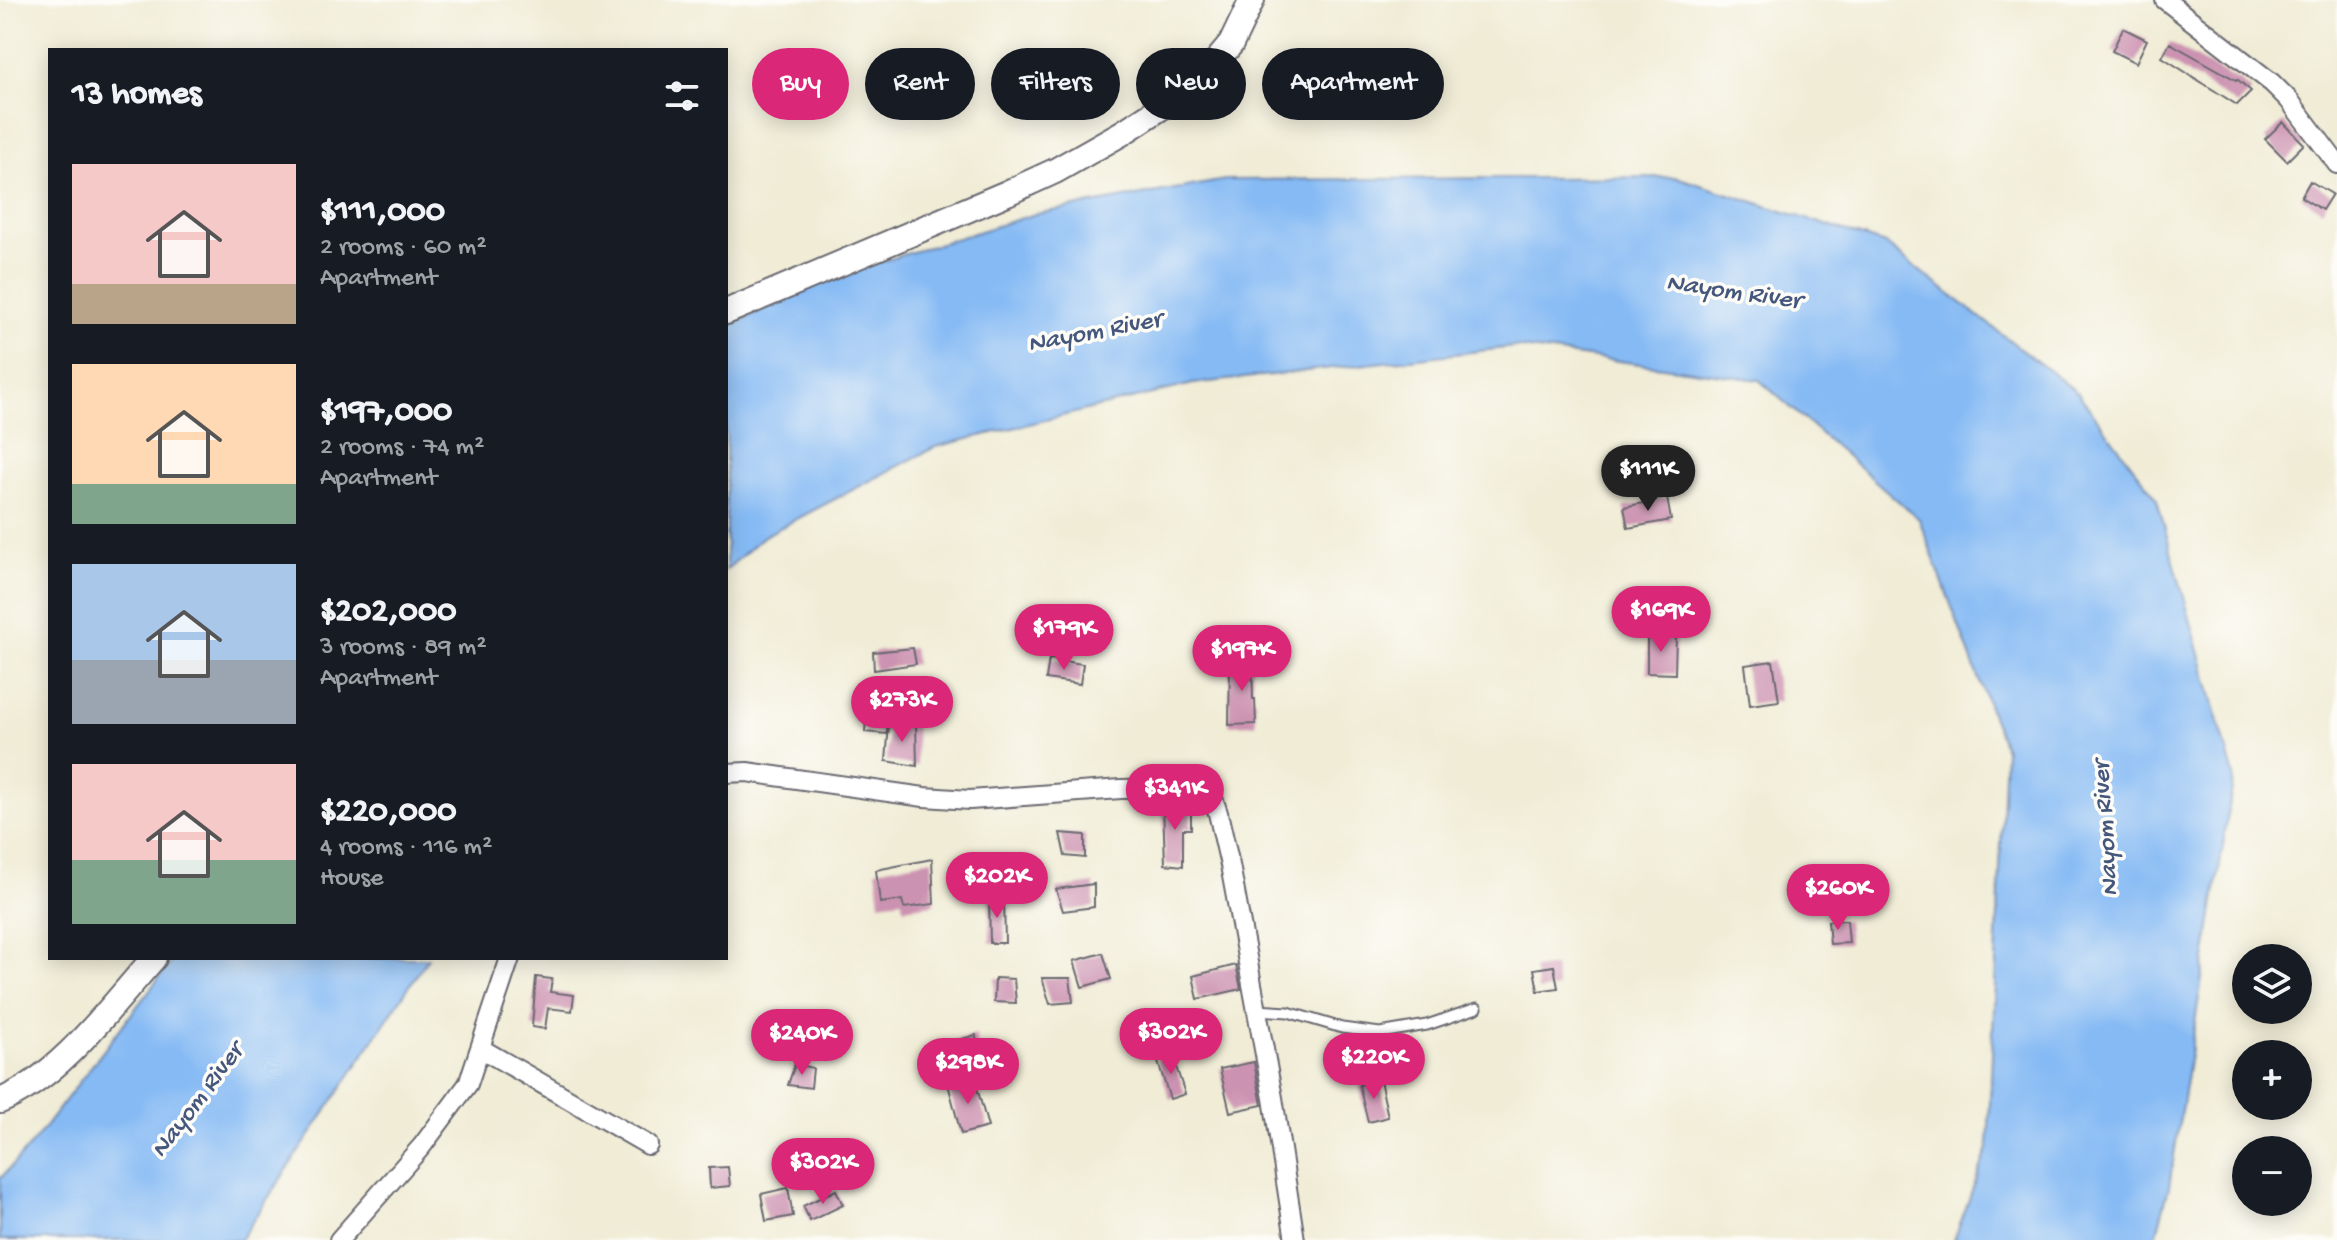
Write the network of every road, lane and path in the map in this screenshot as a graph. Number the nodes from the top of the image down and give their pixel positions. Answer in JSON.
{"nodes":[{"id":1,"x":1252,"y":0,"type":"edge"},
{"id":2,"x":2165,"y":0,"type":"edge"},
{"id":3,"x":2337,"y":164,"type":"edge"},
{"id":4,"x":728,"y":311,"type":"edge"},
{"id":5,"x":728,"y":773,"type":"edge"},
{"id":6,"x":152,"y":960,"type":"edge"},
{"id":7,"x":509,"y":960,"type":"edge"},
{"id":8,"x":1477,"y":1008,"type":"dead end"},
{"id":9,"x":1256,"y":1010,"type":"junction"},
{"id":10,"x":480,"y":1048,"type":"junction"},
{"id":11,"x":0,"y":1101,"type":"edge"},
{"id":12,"x":648,"y":1145,"type":"dead end"},
{"id":13,"x":339,"y":1240,"type":"edge"},
{"id":14,"x":1295,"y":1240,"type":"edge"}],
"edges":[{"from":1,"to":4,"type":"street"},
{"from":2,"to":3,"type":"street"},
{"from":5,"to":9,"type":"street"},
{"from":6,"to":11,"type":"street"},
{"from":7,"to":10,"type":"street"},
{"from":8,"to":9,"type":"lane"},
{"from":9,"to":14,"type":"street"},
{"from":10,"to":12,"type":"street"},
{"from":10,"to":13,"type":"street"}]}
